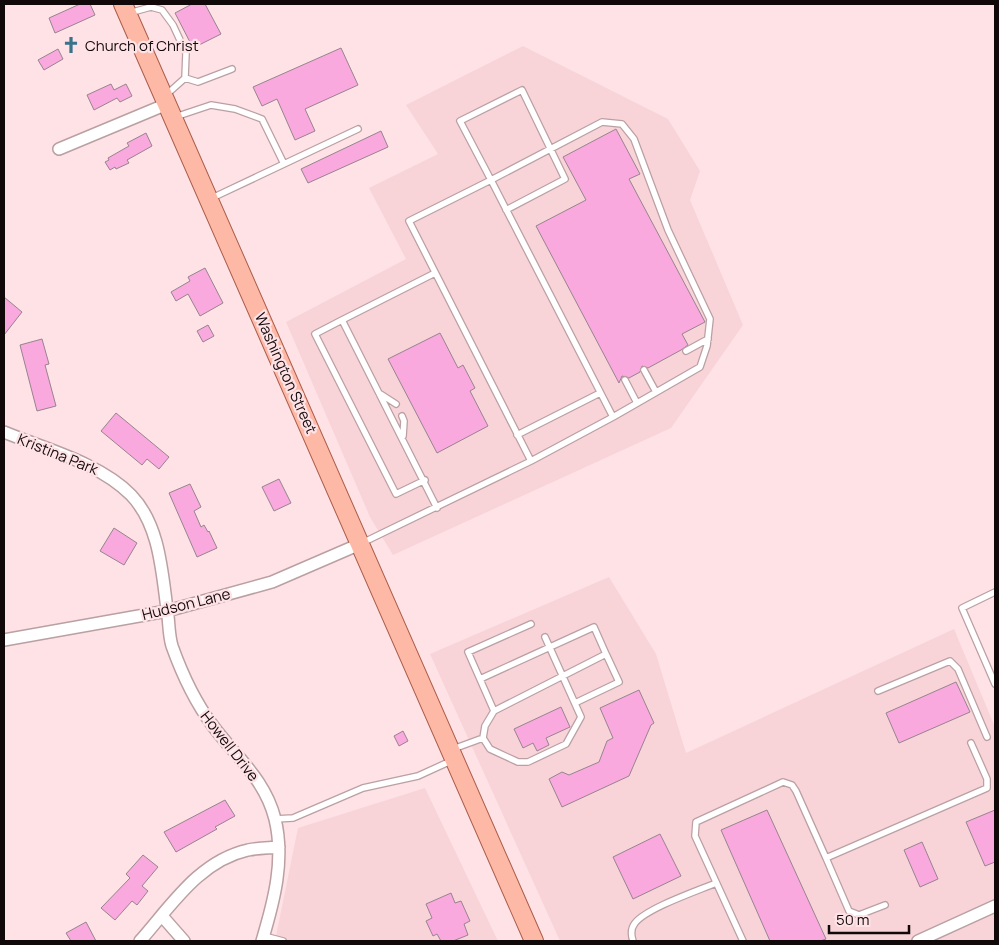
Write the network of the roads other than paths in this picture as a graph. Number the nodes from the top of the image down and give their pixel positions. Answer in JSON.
{"nodes":[{"id":1,"x":125,"y":8,"type":"edge"},
{"id":2,"x":232,"y":69,"type":"dead end"},
{"id":3,"x":185,"y":78,"type":"junction"},
{"id":4,"x":168,"y":106,"type":"junction"},
{"id":5,"x":358,"y":129,"type":"dead end"},
{"id":6,"x":551,"y":148,"type":"junction"},
{"id":7,"x":59,"y":149,"type":"dead end"},
{"id":8,"x":284,"y":164,"type":"junction"},
{"id":9,"x":491,"y":180,"type":"junction"},
{"id":10,"x":210,"y":199,"type":"junction"},
{"id":11,"x":506,"y":210,"type":"junction"},
{"id":12,"x":435,"y":273,"type":"junction"},
{"id":13,"x":342,"y":320,"type":"junction"},
{"id":14,"x":708,"y":339,"type":"junction"},
{"id":15,"x":686,"y":351,"type":"dead end"},
{"id":16,"x":644,"y":370,"type":"dead end"},
{"id":17,"x":625,"y":380,"type":"dead end"},
{"id":18,"x":656,"y":392,"type":"junction"},
{"id":19,"x":379,"y":393,"type":"junction"},
{"id":20,"x":600,"y":393,"type":"junction"},
{"id":21,"x":637,"y":403,"type":"junction"},
{"id":22,"x":396,"y":404,"type":"dead end"},
{"id":23,"x":402,"y":416,"type":"dead end"},
{"id":24,"x":613,"y":417,"type":"junction"},
{"id":25,"x":4,"y":432,"type":"edge"},
{"id":26,"x":517,"y":435,"type":"junction"},
{"id":27,"x":403,"y":438,"type":"junction"},
{"id":28,"x":531,"y":461,"type":"junction"},
{"id":29,"x":424,"y":480,"type":"junction"},
{"id":30,"x":437,"y":508,"type":"junction"},
{"id":31,"x":360,"y":544,"type":"junction"},
{"id":32,"x":995,"y":592,"type":"edge"},
{"id":33,"x":167,"y":611,"type":"junction"},
{"id":34,"x":531,"y":624,"type":"dead end"},
{"id":35,"x":545,"y":637,"type":"dead end"},
{"id":36,"x":4,"y":640,"type":"edge"},
{"id":37,"x":550,"y":648,"type":"junction"},
{"id":38,"x":606,"y":654,"type":"junction"},
{"id":39,"x":563,"y":676,"type":"junction"},
{"id":40,"x":480,"y":680,"type":"junction"},
{"id":41,"x":995,"y":684,"type":"edge"},
{"id":42,"x":878,"y":691,"type":"dead end"},
{"id":43,"x":575,"y":703,"type":"junction"},
{"id":44,"x":494,"y":711,"type":"junction"},
{"id":45,"x":987,"y":736,"type":"dead end"},
{"id":46,"x":483,"y":738,"type":"junction"},
{"id":47,"x":971,"y":743,"type":"dead end"},
{"id":48,"x":451,"y":751,"type":"junction"},
{"id":49,"x":275,"y":819,"type":"junction"},
{"id":50,"x":279,"y":847,"type":"junction"},
{"id":51,"x":826,"y":858,"type":"junction"},
{"id":52,"x":716,"y":883,"type":"junction"},
{"id":53,"x":885,"y":905,"type":"dead end"},
{"id":54,"x":995,"y":906,"type":"edge"},
{"id":55,"x":162,"y":916,"type":"junction"},
{"id":56,"x":263,"y":938,"type":"edge"},
{"id":57,"x":140,"y":941,"type":"edge"},
{"id":58,"x":184,"y":941,"type":"edge"},
{"id":59,"x":283,"y":941,"type":"edge"},
{"id":60,"x":534,"y":941,"type":"edge"},
{"id":61,"x":633,"y":941,"type":"edge"},
{"id":62,"x":743,"y":941,"type":"edge"},
{"id":63,"x":918,"y":941,"type":"edge"}],
"edges":[{"from":1,"to":3,"type":"lane"},
{"from":1,"to":4,"type":"main road","name":"Washington Street"},
{"from":2,"to":3,"type":"lane"},
{"from":3,"to":4,"type":"lane"},
{"from":4,"to":7,"type":"street"},
{"from":4,"to":8,"type":"lane"},
{"from":4,"to":10,"type":"main road","name":"Washington Street"},
{"from":5,"to":8,"type":"lane"},
{"from":6,"to":9,"type":"lane"},
{"from":6,"to":9,"type":"lane"},
{"from":6,"to":11,"type":"lane"},
{"from":6,"to":14,"type":"lane"},
{"from":8,"to":10,"type":"lane"},
{"from":9,"to":11,"type":"lane"},
{"from":9,"to":12,"type":"lane"},
{"from":10,"to":31,"type":"main road","name":"Washington Street"},
{"from":11,"to":20,"type":"lane"},
{"from":12,"to":13,"type":"lane"},
{"from":12,"to":26,"type":"lane"},
{"from":13,"to":19,"type":"lane"},
{"from":13,"to":29,"type":"lane"},
{"from":14,"to":15,"type":"lane"},
{"from":14,"to":18,"type":"lane"},
{"from":16,"to":18,"type":"lane"},
{"from":17,"to":21,"type":"lane"},
{"from":18,"to":21,"type":"lane"},
{"from":19,"to":22,"type":"lane"},
{"from":19,"to":27,"type":"lane"},
{"from":20,"to":24,"type":"lane"},
{"from":20,"to":26,"type":"lane"},
{"from":21,"to":24,"type":"lane"},
{"from":23,"to":27,"type":"lane"},
{"from":24,"to":28,"type":"lane"},
{"from":25,"to":33,"type":"street","name":"Kristina Park"},
{"from":26,"to":28,"type":"lane"},
{"from":27,"to":29,"type":"lane"},
{"from":28,"to":30,"type":"lane"},
{"from":29,"to":30,"type":"lane"},
{"from":30,"to":31,"type":"lane"},
{"from":31,"to":33,"type":"street","name":"Hudson Lane"},
{"from":31,"to":48,"type":"main road","name":"Washington Street"},
{"from":32,"to":41,"type":"lane"},
{"from":33,"to":36,"type":"street","name":"Hudson Lane"},
{"from":33,"to":49,"type":"street","name":"Howell Drive"},
{"from":34,"to":40,"type":"lane"},
{"from":35,"to":37,"type":"lane"},
{"from":37,"to":38,"type":"lane"},
{"from":37,"to":39,"type":"lane"},
{"from":37,"to":40,"type":"lane"},
{"from":38,"to":39,"type":"lane"},
{"from":38,"to":43,"type":"lane"},
{"from":39,"to":43,"type":"lane"},
{"from":39,"to":44,"type":"lane"},
{"from":40,"to":44,"type":"lane"},
{"from":42,"to":45,"type":"lane"},
{"from":43,"to":46,"type":"lane"},
{"from":44,"to":46,"type":"lane"},
{"from":46,"to":48,"type":"lane"},
{"from":47,"to":51,"type":"lane"},
{"from":48,"to":49,"type":"lane"},
{"from":48,"to":60,"type":"main road","name":"Washington Street"},
{"from":49,"to":50,"type":"street","name":"Howell Drive"},
{"from":50,"to":55,"type":"street"},
{"from":50,"to":56,"type":"street","name":"Howell Drive"},
{"from":51,"to":52,"type":"lane"},
{"from":51,"to":53,"type":"lane"},
{"from":52,"to":61,"type":"lane"},
{"from":52,"to":62,"type":"lane"},
{"from":54,"to":63,"type":"street"},
{"from":55,"to":57,"type":"street"},
{"from":55,"to":58,"type":"street"},
{"from":56,"to":59,"type":"lane"}]}
